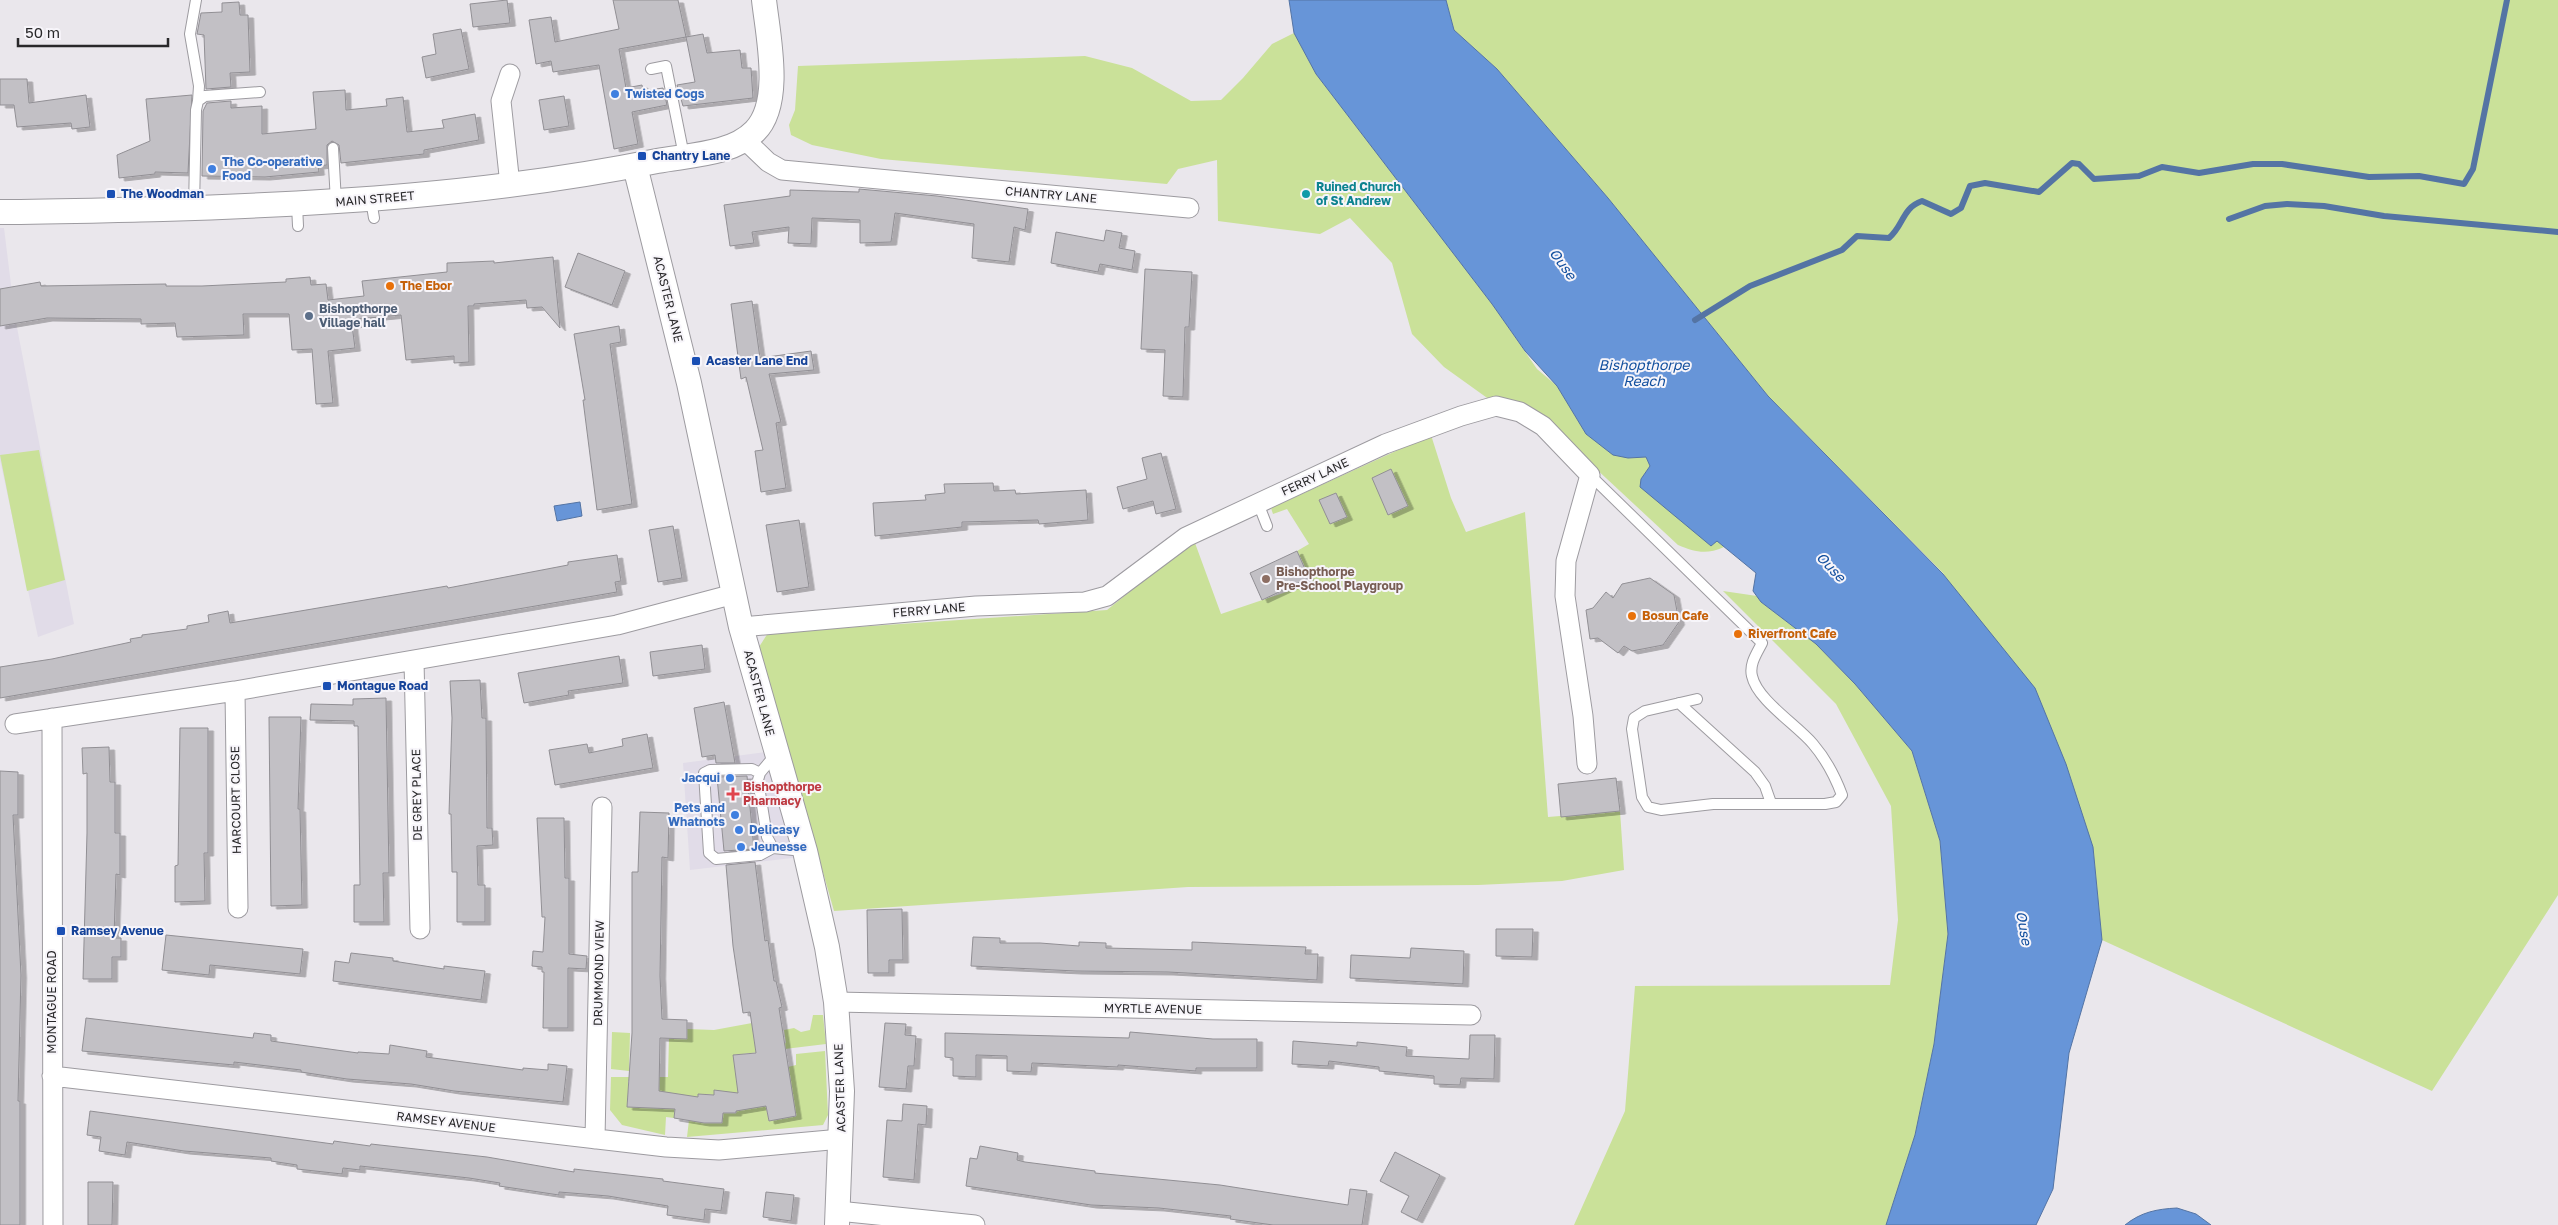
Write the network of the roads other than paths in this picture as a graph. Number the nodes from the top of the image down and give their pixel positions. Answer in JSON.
{"nodes":[{"id":1,"x":196,"y":0,"type":"edge"},
{"id":2,"x":764,"y":0,"type":"edge"},
{"id":3,"x":651,"y":69,"type":"dead end"},
{"id":4,"x":510,"y":74,"type":"dead end"},
{"id":5,"x":260,"y":92,"type":"dead end"},
{"id":6,"x":198,"y":102,"type":"junction"},
{"id":7,"x":745,"y":140,"type":"junction"},
{"id":8,"x":333,"y":148,"type":"dead end"},
{"id":9,"x":684,"y":156,"type":"junction"},
{"id":10,"x":635,"y":166,"type":"junction"},
{"id":11,"x":510,"y":184,"type":"junction"},
{"id":12,"x":336,"y":203,"type":"junction"},
{"id":13,"x":194,"y":208,"type":"junction"},
{"id":14,"x":1189,"y":208,"type":"dead end"},
{"id":15,"x":0,"y":212,"type":"edge"},
{"id":16,"x":1590,"y":475,"type":"junction"},
{"id":17,"x":1258,"y":503,"type":"junction"},
{"id":18,"x":1267,"y":526,"type":"dead end"},
{"id":19,"x":734,"y":594,"type":"junction"},
{"id":20,"x":742,"y":627,"type":"junction"},
{"id":21,"x":414,"y":660,"type":"junction"},
{"id":22,"x":235,"y":691,"type":"junction"},
{"id":23,"x":1697,"y":699,"type":"dead end"},
{"id":24,"x":1679,"y":703,"type":"junction"},
{"id":25,"x":52,"y":718,"type":"junction"},
{"id":26,"x":16,"y":724,"type":"dead end"},
{"id":27,"x":776,"y":754,"type":"junction"},
{"id":28,"x":1587,"y":764,"type":"dead end"},
{"id":29,"x":760,"y":773,"type":"junction"},
{"id":30,"x":1771,"y":803,"type":"junction"},
{"id":31,"x":602,"y":808,"type":"dead end"},
{"id":32,"x":774,"y":848,"type":"junction"},
{"id":33,"x":805,"y":851,"type":"junction"},
{"id":34,"x":238,"y":908,"type":"dead end"},
{"id":35,"x":420,"y":929,"type":"dead end"},
{"id":36,"x":836,"y":1002,"type":"junction"},
{"id":37,"x":1471,"y":1016,"type":"dead end"},
{"id":38,"x":52,"y":1076,"type":"junction"},
{"id":39,"x":841,"y":1138,"type":"junction"},
{"id":40,"x":595,"y":1139,"type":"junction"},
{"id":41,"x":838,"y":1218,"type":"edge"},
{"id":42,"x":53,"y":1225,"type":"edge"},
{"id":43,"x":974,"y":1225,"type":"edge"}],
"edges":[{"from":1,"to":6,"type":"lane"},
{"from":2,"to":7,"type":"street"},
{"from":3,"to":9,"type":"lane"},
{"from":4,"to":11,"type":"street"},
{"from":5,"to":6,"type":"lane"},
{"from":6,"to":13,"type":"lane"},
{"from":7,"to":9,"type":"street","name":"MAIN STREET"},
{"from":7,"to":14,"type":"street","name":"CHANTRY LANE"},
{"from":8,"to":12,"type":"lane"},
{"from":9,"to":10,"type":"street","name":"MAIN STREET"},
{"from":10,"to":11,"type":"street","name":"MAIN STREET"},
{"from":10,"to":19,"type":"street","name":"ACASTER LANE"},
{"from":11,"to":12,"type":"street","name":"MAIN STREET"},
{"from":12,"to":13,"type":"street","name":"MAIN STREET"},
{"from":13,"to":15,"type":"street","name":"MAIN STREET"},
{"from":16,"to":17,"type":"street","name":"FERRY LANE"},
{"from":16,"to":28,"type":"street"},
{"from":16,"to":30,"type":"lane"},
{"from":17,"to":18,"type":"lane"},
{"from":17,"to":20,"type":"street","name":"FERRY LANE"},
{"from":19,"to":20,"type":"street","name":"ACASTER LANE"},
{"from":19,"to":21,"type":"street"},
{"from":20,"to":27,"type":"street","name":"ACASTER LANE"},
{"from":21,"to":22,"type":"street"},
{"from":21,"to":35,"type":"street","name":"DE GREY PLACE"},
{"from":22,"to":25,"type":"street"},
{"from":22,"to":34,"type":"street","name":"HARCOURT CLOSE"},
{"from":23,"to":24,"type":"lane"},
{"from":24,"to":30,"type":"lane"},
{"from":24,"to":30,"type":"lane"},
{"from":25,"to":26,"type":"street"},
{"from":25,"to":38,"type":"street","name":"MONTAGUE ROAD"},
{"from":27,"to":29,"type":"lane"},
{"from":27,"to":33,"type":"street","name":"ACASTER LANE"},
{"from":29,"to":32,"type":"lane"},
{"from":29,"to":32,"type":"lane"},
{"from":31,"to":40,"type":"street","name":"DRUMMOND VIEW"},
{"from":32,"to":33,"type":"lane"},
{"from":33,"to":36,"type":"street","name":"ACASTER LANE"},
{"from":36,"to":37,"type":"street","name":"MYRTLE AVENUE"},
{"from":36,"to":39,"type":"street","name":"ACASTER LANE"},
{"from":38,"to":40,"type":"street","name":"RAMSEY AVENUE"},
{"from":38,"to":42,"type":"street","name":"MONTAGUE ROAD"},
{"from":39,"to":40,"type":"street","name":"RAMSEY AVENUE"},
{"from":39,"to":41,"type":"street","name":"ACASTER LANE"},
{"from":41,"to":43,"type":"street"}]}
